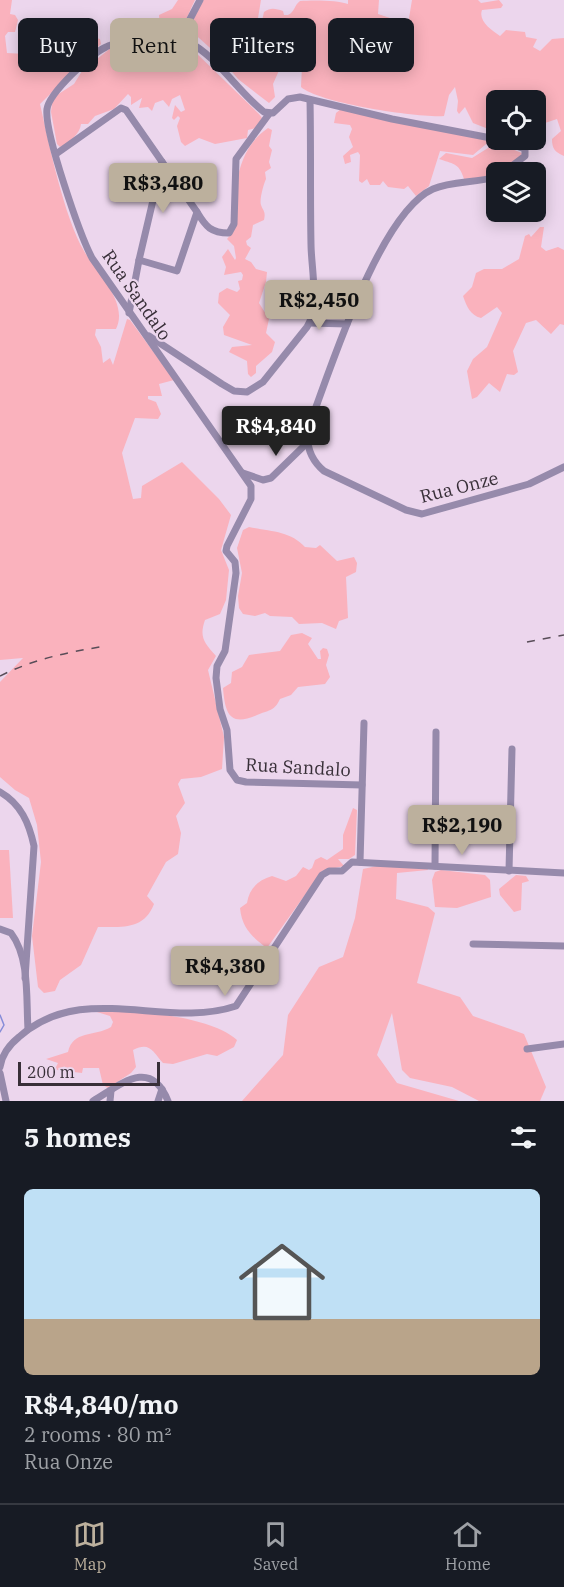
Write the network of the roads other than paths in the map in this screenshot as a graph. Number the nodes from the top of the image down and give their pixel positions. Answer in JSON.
{"nodes":[{"id":1,"x":200,"y":0,"type":"edge"},
{"id":2,"x":191,"y":18,"type":"edge"},
{"id":3,"x":110,"y":45,"type":"edge"},
{"id":4,"x":198,"y":48,"type":"edge"},
{"id":5,"x":310,"y":100,"type":"junction"},
{"id":6,"x":269,"y":114,"type":"junction"},
{"id":7,"x":486,"y":137,"type":"edge"},
{"id":8,"x":523,"y":150,"type":"edge"},
{"id":9,"x":56,"y":154,"type":"junction"},
{"id":10,"x":162,"y":162,"type":"junction"},
{"id":11,"x":517,"y":162,"type":"edge"},
{"id":12,"x":486,"y":180,"type":"edge"},
{"id":13,"x":197,"y":212,"type":"junction"},
{"id":14,"x":139,"y":260,"type":"junction"},
{"id":15,"x":129,"y":313,"type":"junction"},
{"id":16,"x":310,"y":323,"type":"junction"},
{"id":17,"x":347,"y":324,"type":"junction"},
{"id":18,"x":144,"y":333,"type":"junction"},
{"id":19,"x":307,"y":443,"type":"junction"},
{"id":20,"x":564,"y":467,"type":"edge"},
{"id":21,"x":243,"y":473,"type":"junction"},
{"id":22,"x":364,"y":723,"type":"dead end"},
{"id":23,"x":436,"y":732,"type":"dead end"},
{"id":24,"x":512,"y":749,"type":"dead end"},
{"id":25,"x":362,"y":785,"type":"junction"},
{"id":26,"x":0,"y":792,"type":"edge"},
{"id":27,"x":360,"y":862,"type":"junction"},
{"id":28,"x":435,"y":866,"type":"junction"},
{"id":29,"x":509,"y":872,"type":"junction"},
{"id":30,"x":564,"y":873,"type":"edge"},
{"id":31,"x":0,"y":929,"type":"edge"},
{"id":32,"x":473,"y":945,"type":"dead end"},
{"id":33,"x":564,"y":946,"type":"edge"},
{"id":34,"x":25,"y":978,"type":"junction"},
{"id":35,"x":27,"y":1029,"type":"junction"},
{"id":36,"x":564,"y":1044,"type":"edge"},
{"id":37,"x":527,"y":1048,"type":"dead end"},
{"id":38,"x":0,"y":1067,"type":"edge"},
{"id":39,"x":0,"y":1073,"type":"edge"},
{"id":40,"x":162,"y":1089,"type":"junction"},
{"id":41,"x":111,"y":1091,"type":"junction"},
{"id":42,"x":6,"y":1101,"type":"edge"},
{"id":43,"x":93,"y":1101,"type":"edge"},
{"id":44,"x":110,"y":1101,"type":"edge"},
{"id":45,"x":158,"y":1101,"type":"edge"},
{"id":46,"x":168,"y":1101,"type":"edge"}],
"edges":[{"from":1,"to":2,"type":"street"},
{"from":3,"to":9,"type":"street","name":"Rua Sandalo"},
{"from":4,"to":6,"type":"street"},
{"from":5,"to":6,"type":"street"},
{"from":5,"to":7,"type":"street"},
{"from":5,"to":16,"type":"street"},
{"from":6,"to":13,"type":"street"},
{"from":8,"to":11,"type":"street"},
{"from":9,"to":10,"type":"street"},
{"from":9,"to":15,"type":"street","name":"Rua Sandalo"},
{"from":10,"to":13,"type":"street"},
{"from":10,"to":14,"type":"street"},
{"from":12,"to":17,"type":"street"},
{"from":13,"to":14,"type":"street"},
{"from":14,"to":15,"type":"street"},
{"from":15,"to":18,"type":"street","name":"Rua Sandalo"},
{"from":16,"to":17,"type":"street"},
{"from":16,"to":18,"type":"street"},
{"from":17,"to":19,"type":"street"},
{"from":18,"to":21,"type":"street","name":"Rua Sandalo"},
{"from":19,"to":20,"type":"street","name":"Rua Onze"},
{"from":19,"to":21,"type":"street"},
{"from":21,"to":25,"type":"street","name":"Rua Sandalo"},
{"from":22,"to":25,"type":"street"},
{"from":23,"to":28,"type":"street"},
{"from":24,"to":29,"type":"street"},
{"from":25,"to":27,"type":"street"},
{"from":26,"to":34,"type":"street"},
{"from":27,"to":28,"type":"street"},
{"from":27,"to":35,"type":"street"},
{"from":28,"to":29,"type":"street"},
{"from":29,"to":30,"type":"street"},
{"from":31,"to":34,"type":"street"},
{"from":32,"to":33,"type":"street"},
{"from":34,"to":35,"type":"street"},
{"from":35,"to":38,"type":"street"},
{"from":36,"to":37,"type":"street"},
{"from":39,"to":42,"type":"street"},
{"from":40,"to":41,"type":"street"},
{"from":40,"to":45,"type":"street"},
{"from":40,"to":46,"type":"street"},
{"from":41,"to":43,"type":"street"},
{"from":41,"to":44,"type":"street"}]}
